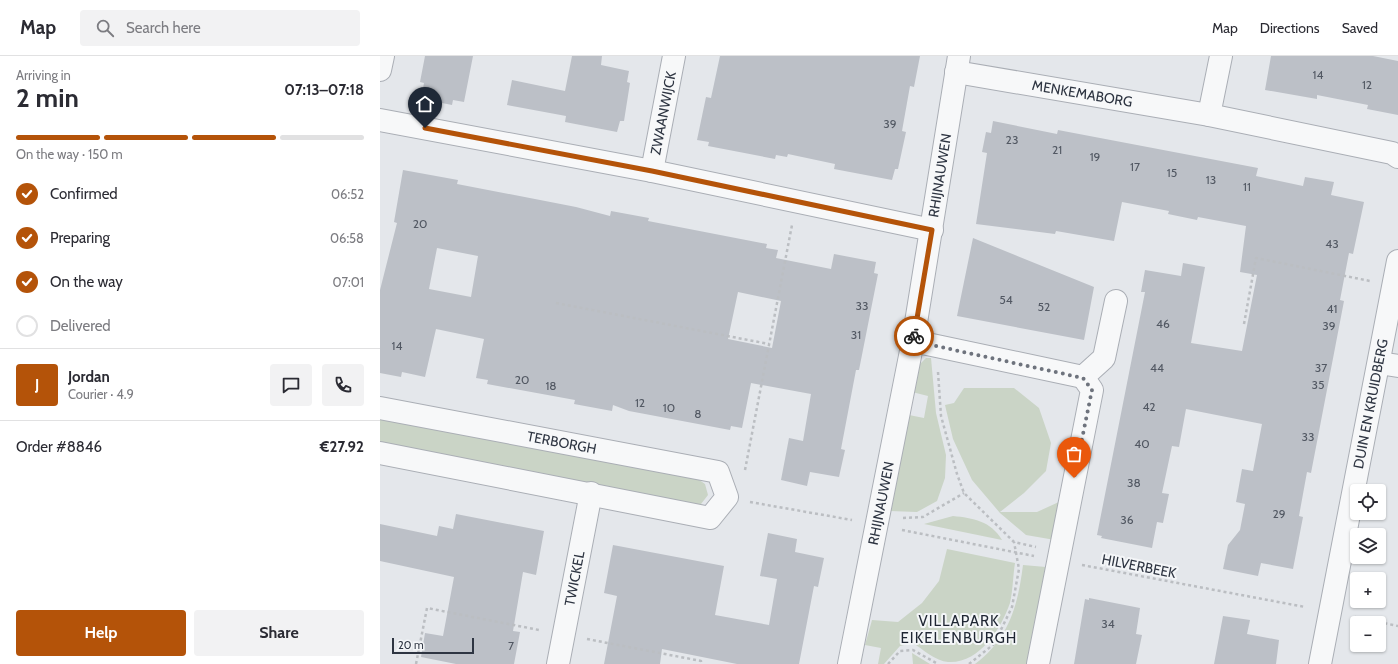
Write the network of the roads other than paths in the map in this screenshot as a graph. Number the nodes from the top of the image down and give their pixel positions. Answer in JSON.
{"nodes":[{"id":1,"x":383,"y":56,"type":"edge"},
{"id":2,"x":674,"y":56,"type":"edge"},
{"id":3,"x":1221,"y":56,"type":"edge"},
{"id":4,"x":958,"y":64,"type":"edge"},
{"id":5,"x":380,"y":70,"type":"edge"},
{"id":6,"x":1209,"y":116,"type":"junction"},
{"id":7,"x":380,"y":120,"type":"edge"},
{"id":8,"x":1398,"y":156,"type":"edge"},
{"id":9,"x":652,"y":171,"type":"junction"},
{"id":10,"x":932,"y":230,"type":"junction"},
{"id":11,"x":1398,"y":261,"type":"edge"},
{"id":12,"x":1116,"y":301,"type":"dead end"},
{"id":13,"x":913,"y":341,"type":"junction"},
{"id":14,"x":1388,"y":364,"type":"edge"},
{"id":15,"x":1083,"y":378,"type":"junction"},
{"id":16,"x":380,"y":408,"type":"edge"},
{"id":17,"x":380,"y":453,"type":"edge"},
{"id":18,"x":591,"y":494,"type":"junction"},
{"id":19,"x":558,"y":664,"type":"edge"},
{"id":20,"x":849,"y":664,"type":"edge"},
{"id":21,"x":1038,"y":664,"type":"edge"},
{"id":22,"x":1320,"y":664,"type":"edge"}],
"edges":[{"from":1,"to":5,"type":"street"},
{"from":2,"to":9,"type":"street","name":"ZWAANWIJCK"},
{"from":3,"to":6,"type":"street"},
{"from":4,"to":6,"type":"street","name":"MENKEMABORG"},
{"from":4,"to":10,"type":"street","name":"RHIJNAUWEN"},
{"from":6,"to":8,"type":"street","name":"MENKEMABORG"},
{"from":7,"to":9,"type":"street","name":"ZWAANWIJCK"},
{"from":9,"to":10,"type":"street","name":"ZWAANWIJCK"},
{"from":10,"to":13,"type":"street","name":"RHIJNAUWEN"},
{"from":11,"to":14,"type":"street","name":"DUIN EN KRUIDBERG"},
{"from":12,"to":15,"type":"street"},
{"from":13,"to":15,"type":"street"},
{"from":13,"to":20,"type":"street","name":"RHIJNAUWEN"},
{"from":14,"to":22,"type":"street","name":"DUIN EN KRUIDBERG"},
{"from":15,"to":21,"type":"street"},
{"from":16,"to":18,"type":"street","name":"TERBORGH"},
{"from":17,"to":18,"type":"street"},
{"from":18,"to":19,"type":"street","name":"TWICKEL"}]}
